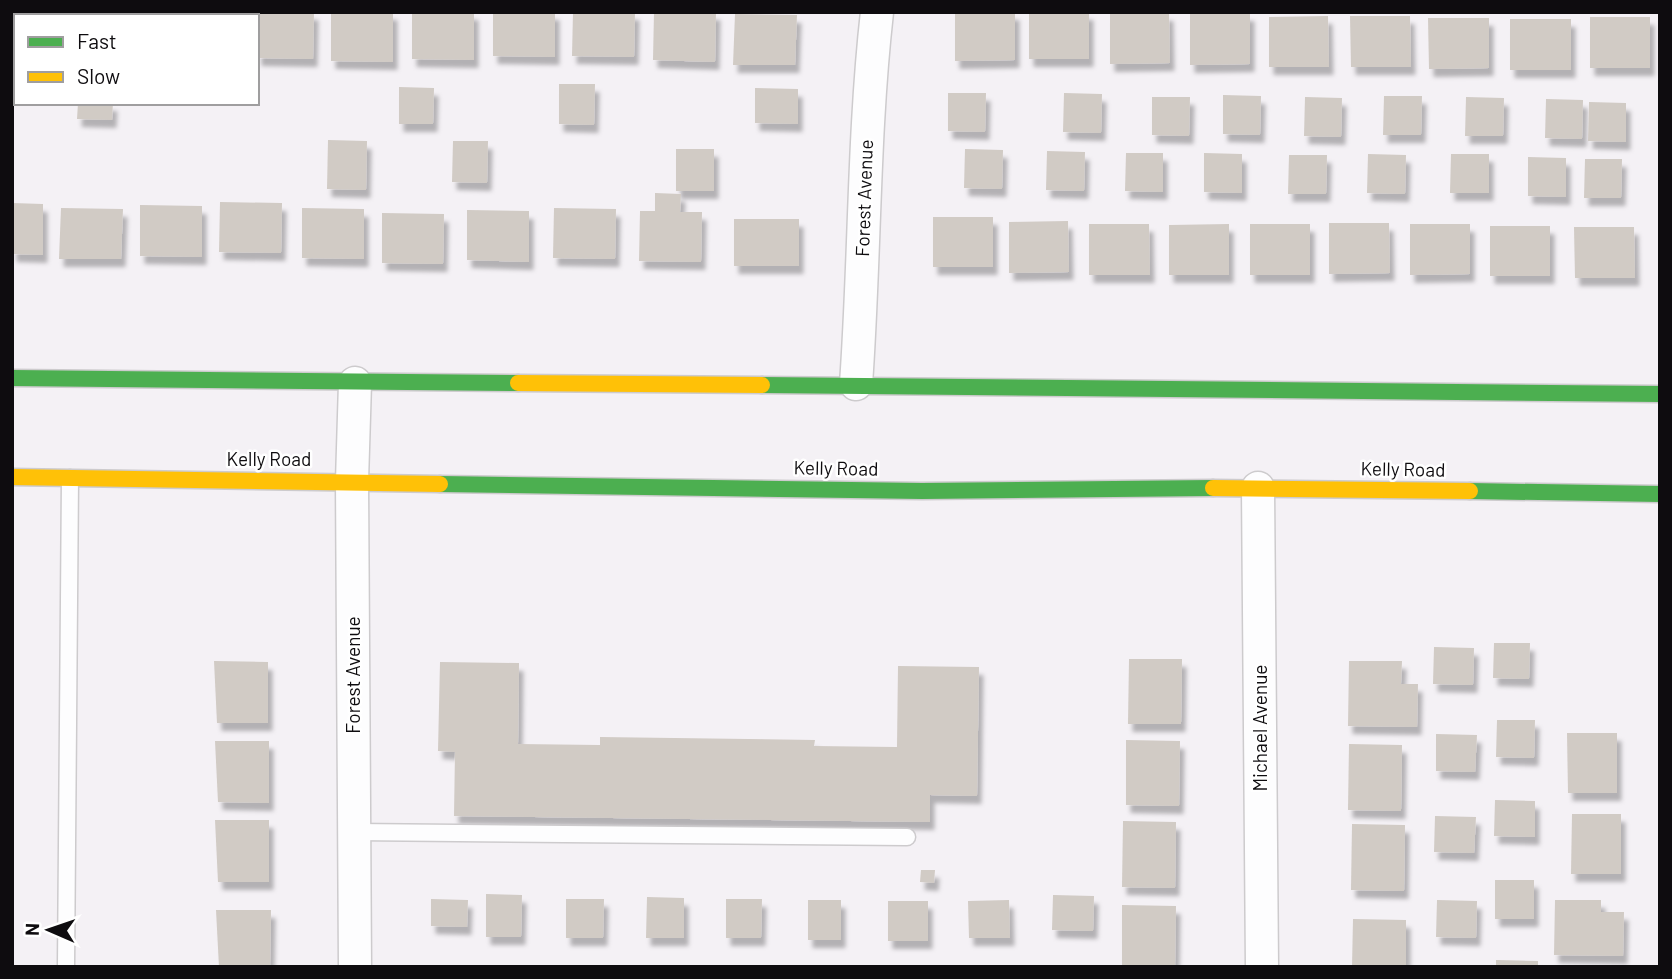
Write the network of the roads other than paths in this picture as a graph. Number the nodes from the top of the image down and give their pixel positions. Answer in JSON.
{"nodes":[{"id":1,"x":877,"y":12,"type":"edge"},
{"id":2,"x":12,"y":378,"type":"edge"},
{"id":3,"x":355,"y":383,"type":"junction"},
{"id":4,"x":856,"y":384,"type":"junction"},
{"id":5,"x":1660,"y":394,"type":"edge"},
{"id":6,"x":12,"y":477,"type":"edge"},
{"id":7,"x":70,"y":478,"type":"junction"},
{"id":8,"x":352,"y":481,"type":"junction"},
{"id":9,"x":1258,"y":488,"type":"junction"},
{"id":10,"x":1660,"y":494,"type":"edge"},
{"id":11,"x":354,"y":832,"type":"junction"},
{"id":12,"x":906,"y":837,"type":"dead end"},
{"id":13,"x":66,"y":967,"type":"edge"},
{"id":14,"x":355,"y":967,"type":"edge"},
{"id":15,"x":1262,"y":967,"type":"edge"}],
"edges":[{"from":1,"to":4,"type":"street","name":"Forest Avenue"},
{"from":2,"to":3,"type":"street"},
{"from":3,"to":4,"type":"street"},
{"from":3,"to":8,"type":"street","name":"Forest Avenue"},
{"from":4,"to":5,"type":"street"},
{"from":6,"to":7,"type":"street","name":"Kelly Road"},
{"from":7,"to":8,"type":"street","name":"Kelly Road"},
{"from":7,"to":13,"type":"lane"},
{"from":8,"to":9,"type":"street","name":"Kelly Road"},
{"from":8,"to":11,"type":"street","name":"Forest Avenue"},
{"from":9,"to":10,"type":"street","name":"Kelly Road"},
{"from":9,"to":15,"type":"street","name":"Michael Avenue"},
{"from":11,"to":12,"type":"lane"},
{"from":11,"to":14,"type":"street","name":"Forest Avenue"}]}
